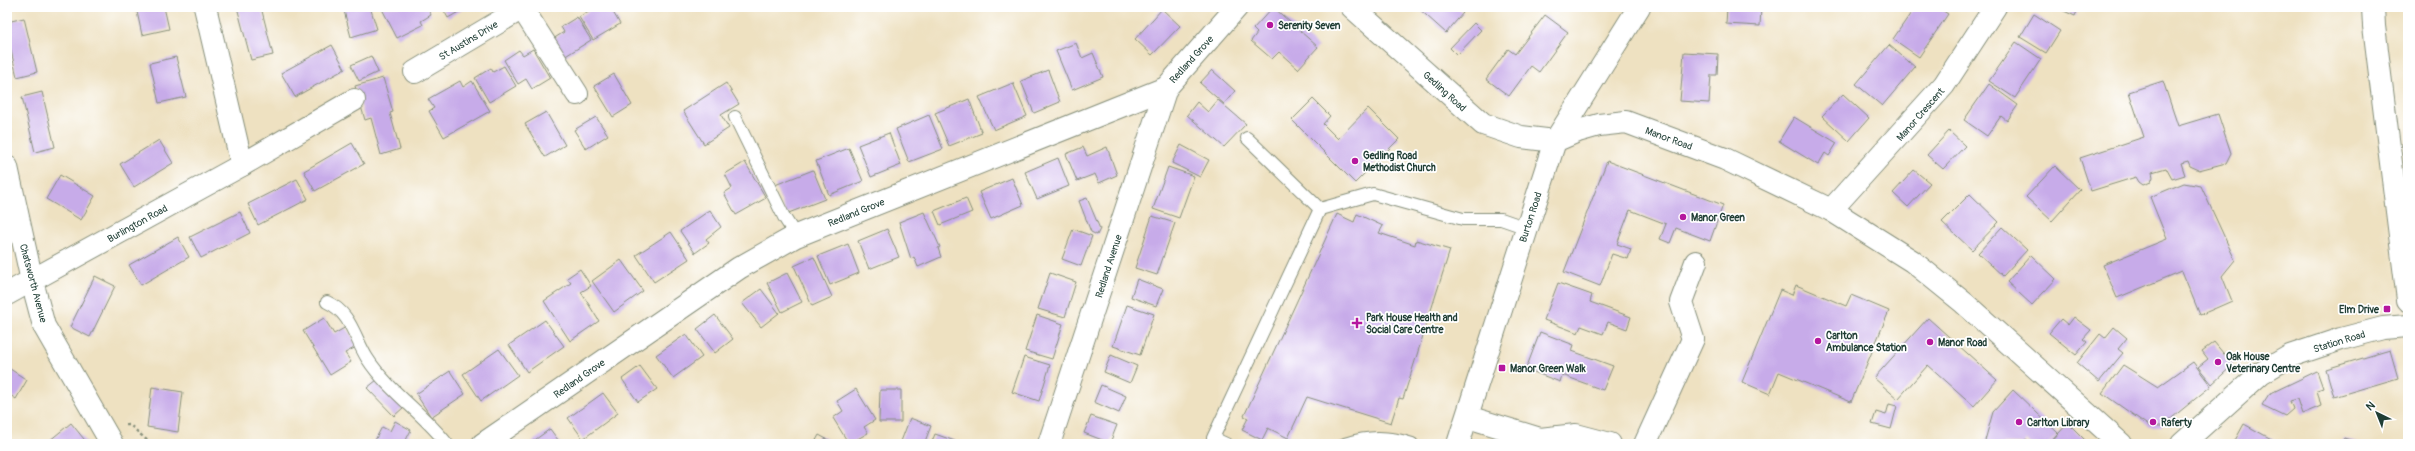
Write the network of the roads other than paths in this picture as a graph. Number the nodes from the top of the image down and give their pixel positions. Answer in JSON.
{"nodes":[{"id":1,"x":205,"y":7,"type":"edge"},
{"id":2,"x":1238,"y":7,"type":"edge"},
{"id":3,"x":1352,"y":7,"type":"edge"},
{"id":4,"x":1639,"y":7,"type":"edge"},
{"id":5,"x":1995,"y":7,"type":"edge"},
{"id":6,"x":2373,"y":7,"type":"edge"},
{"id":7,"x":523,"y":8,"type":"edge"},
{"id":8,"x":415,"y":72,"type":"dead end"},
{"id":9,"x":1166,"y":88,"type":"junction"},
{"id":10,"x":577,"y":94,"type":"dead end"},
{"id":11,"x":354,"y":100,"type":"dead end"},
{"id":12,"x":735,"y":116,"type":"dead end"},
{"id":13,"x":1247,"y":138,"type":"dead end"},
{"id":14,"x":1556,"y":141,"type":"junction"},
{"id":15,"x":242,"y":165,"type":"junction"},
{"id":16,"x":7,"y":167,"type":"edge"},
{"id":17,"x":1320,"y":209,"type":"junction"},
{"id":18,"x":1831,"y":210,"type":"junction"},
{"id":19,"x":1526,"y":228,"type":"junction"},
{"id":20,"x":796,"y":236,"type":"junction"},
{"id":21,"x":1696,"y":262,"type":"dead end"},
{"id":22,"x":32,"y":281,"type":"junction"},
{"id":23,"x":7,"y":294,"type":"edge"},
{"id":24,"x":2408,"y":300,"type":"edge"},
{"id":25,"x":327,"y":302,"type":"dead end"},
{"id":26,"x":2408,"y":326,"type":"edge"},
{"id":27,"x":1468,"y":417,"type":"junction"},
{"id":28,"x":109,"y":438,"type":"edge"},
{"id":29,"x":447,"y":444,"type":"edge"},
{"id":30,"x":483,"y":444,"type":"edge"},
{"id":31,"x":1049,"y":444,"type":"edge"},
{"id":32,"x":1226,"y":444,"type":"edge"},
{"id":33,"x":1345,"y":444,"type":"edge"},
{"id":34,"x":1412,"y":444,"type":"edge"},
{"id":35,"x":1458,"y":444,"type":"edge"},
{"id":36,"x":1610,"y":444,"type":"edge"},
{"id":37,"x":1645,"y":444,"type":"edge"},
{"id":38,"x":2122,"y":444,"type":"edge"},
{"id":39,"x":2182,"y":444,"type":"edge"}],
"edges":[{"from":1,"to":15,"type":"street"},
{"from":2,"to":9,"type":"street","name":"Redland Grove"},
{"from":3,"to":14,"type":"street","name":"Gedling Road"},
{"from":4,"to":14,"type":"street","name":"Burton Road"},
{"from":5,"to":18,"type":"street","name":"Manor Crescent"},
{"from":6,"to":24,"type":"street"},
{"from":7,"to":8,"type":"street","name":"St Austins Drive"},
{"from":7,"to":10,"type":"street","name":"St Austins Drive"},
{"from":9,"to":20,"type":"street","name":"Redland Grove"},
{"from":9,"to":31,"type":"street","name":"Redland Avenue"},
{"from":11,"to":15,"type":"street","name":"Burlington Road"},
{"from":12,"to":20,"type":"lane"},
{"from":13,"to":17,"type":"lane"},
{"from":14,"to":18,"type":"street","name":"Manor Road"},
{"from":14,"to":19,"type":"street","name":"Burton Road"},
{"from":15,"to":22,"type":"street","name":"Burlington Road"},
{"from":16,"to":22,"type":"street","name":"Chatsworth Avenue"},
{"from":17,"to":19,"type":"lane"},
{"from":17,"to":32,"type":"lane"},
{"from":18,"to":38,"type":"street","name":"Manor Road"},
{"from":19,"to":27,"type":"street","name":"Burton Road"},
{"from":20,"to":30,"type":"street","name":"Redland Grove"},
{"from":21,"to":37,"type":"street"},
{"from":22,"to":23,"type":"street","name":"Burlington Road"},
{"from":22,"to":28,"type":"street","name":"Chatsworth Avenue"},
{"from":25,"to":29,"type":"lane"},
{"from":26,"to":39,"type":"street","name":"Station Road"},
{"from":27,"to":35,"type":"street","name":"Burton Road"},
{"from":27,"to":36,"type":"street"},
{"from":33,"to":34,"type":"lane"}]}
